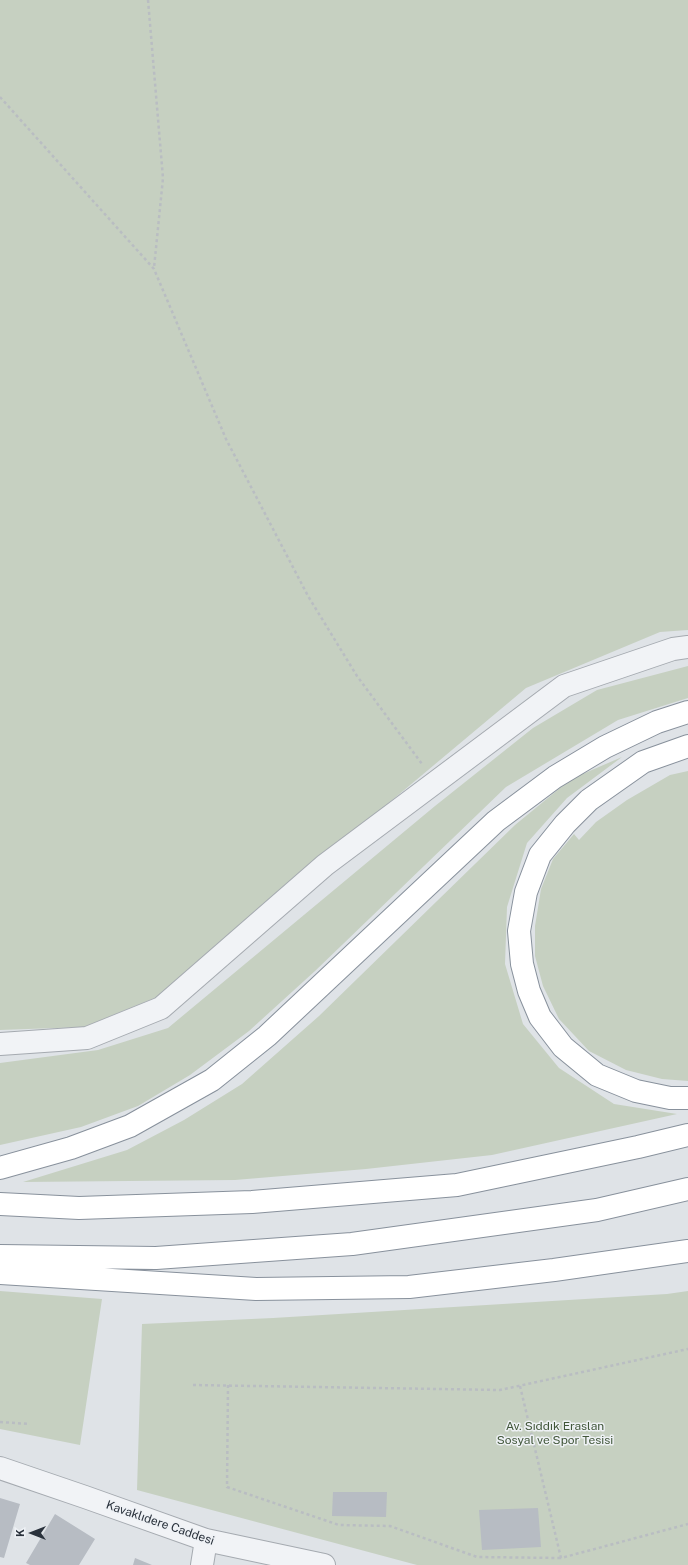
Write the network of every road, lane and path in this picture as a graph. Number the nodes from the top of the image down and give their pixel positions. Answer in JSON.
{"nodes":[{"id":1,"x":148,"y":0,"type":"edge"},
{"id":2,"x":0,"y":97,"type":"edge"},
{"id":3,"x":154,"y":269,"type":"junction"},
{"id":4,"x":688,"y":648,"type":"edge"},
{"id":5,"x":688,"y":712,"type":"edge"},
{"id":6,"x":688,"y":746,"type":"edge"},
{"id":7,"x":436,"y":782,"type":"junction"},
{"id":8,"x":0,"y":1044,"type":"edge"},
{"id":9,"x":688,"y":1098,"type":"edge"},
{"id":10,"x":688,"y":1135,"type":"edge"},
{"id":11,"x":0,"y":1168,"type":"edge"},
{"id":12,"x":688,"y":1189,"type":"edge"},
{"id":13,"x":0,"y":1204,"type":"edge"},
{"id":14,"x":688,"y":1251,"type":"edge"},
{"id":15,"x":0,"y":1256,"type":"edge"},
{"id":16,"x":0,"y":1273,"type":"edge"},
{"id":17,"x":688,"y":1349,"type":"edge"},
{"id":18,"x":193,"y":1385,"type":"dead end"},
{"id":19,"x":228,"y":1385,"type":"junction"},
{"id":20,"x":520,"y":1386,"type":"junction"},
{"id":21,"x":0,"y":1422,"type":"edge"},
{"id":22,"x":30,"y":1424,"type":"dead end"},
{"id":23,"x":0,"y":1468,"type":"edge"},
{"id":24,"x":688,"y":1524,"type":"edge"},
{"id":25,"x":206,"y":1540,"type":"junction"},
{"id":26,"x":561,"y":1558,"type":"junction"},
{"id":27,"x":314,"y":1564,"type":"edge"},
{"id":28,"x":202,"y":1565,"type":"edge"}],
"edges":[{"from":1,"to":3,"type":"path"},
{"from":2,"to":3,"type":"path"},
{"from":3,"to":7,"type":"path"},
{"from":4,"to":7,"type":"street"},
{"from":5,"to":11,"type":"highway"},
{"from":6,"to":9,"type":"highway"},
{"from":7,"to":8,"type":"street"},
{"from":10,"to":13,"type":"highway"},
{"from":12,"to":15,"type":"highway"},
{"from":14,"to":16,"type":"highway"},
{"from":17,"to":20,"type":"path"},
{"from":18,"to":19,"type":"path"},
{"from":19,"to":20,"type":"path"},
{"from":19,"to":26,"type":"path"},
{"from":20,"to":26,"type":"path"},
{"from":21,"to":22,"type":"path"},
{"from":23,"to":25,"type":"street","name":"Kavaklıdere Caddesi"},
{"from":24,"to":26,"type":"path"},
{"from":25,"to":27,"type":"street","name":"Kavaklıdere Caddesi"},
{"from":25,"to":28,"type":"street"}]}
